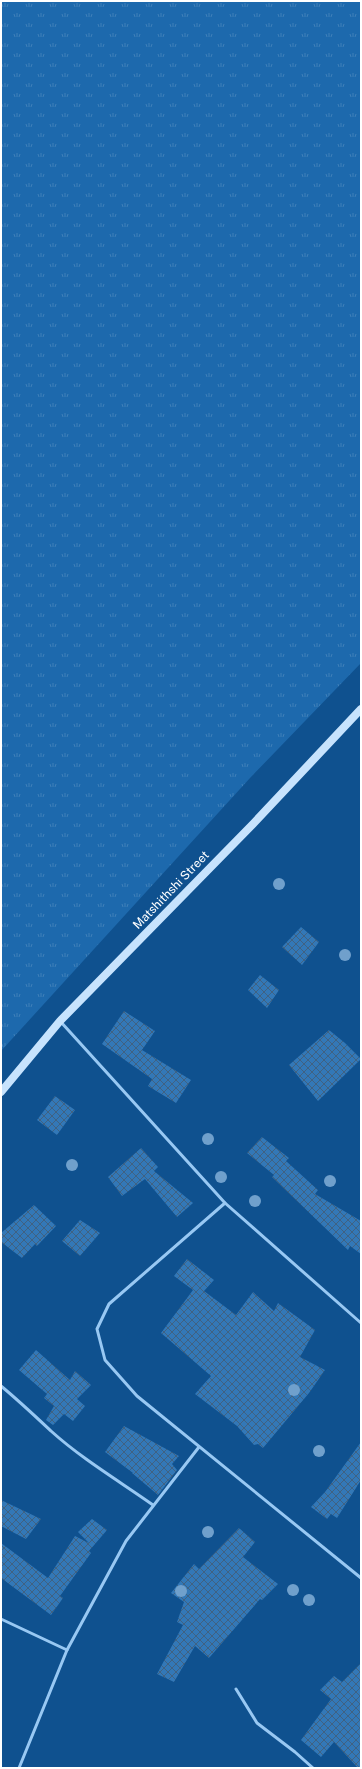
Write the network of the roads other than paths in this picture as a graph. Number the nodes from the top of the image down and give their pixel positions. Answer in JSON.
{"nodes":[{"id":1,"x":361,"y":709,"type":"edge"},
{"id":2,"x":60,"y":1021,"type":"junction"},
{"id":3,"x":1,"y":1092,"type":"edge"},
{"id":4,"x":225,"y":1203,"type":"junction"},
{"id":5,"x":361,"y":1323,"type":"edge"},
{"id":6,"x":1,"y":1386,"type":"edge"},
{"id":7,"x":199,"y":1447,"type":"junction"},
{"id":8,"x":153,"y":1505,"type":"junction"},
{"id":9,"x":361,"y":1578,"type":"edge"},
{"id":10,"x":1,"y":1619,"type":"edge"},
{"id":11,"x":67,"y":1650,"type":"junction"},
{"id":12,"x":236,"y":1689,"type":"dead end"},
{"id":13,"x":19,"y":1768,"type":"edge"},
{"id":14,"x":313,"y":1768,"type":"edge"}],
"edges":[{"from":1,"to":2,"type":"main road","name":"Matshithshi Street"},
{"from":2,"to":3,"type":"main road","name":"Matshithshi Street"},
{"from":2,"to":4,"type":"lane"},
{"from":4,"to":5,"type":"lane"},
{"from":4,"to":7,"type":"lane"},
{"from":6,"to":8,"type":"lane"},
{"from":7,"to":8,"type":"lane"},
{"from":7,"to":9,"type":"lane"},
{"from":8,"to":11,"type":"lane"},
{"from":10,"to":11,"type":"lane"},
{"from":11,"to":13,"type":"lane"},
{"from":12,"to":14,"type":"lane"}]}
